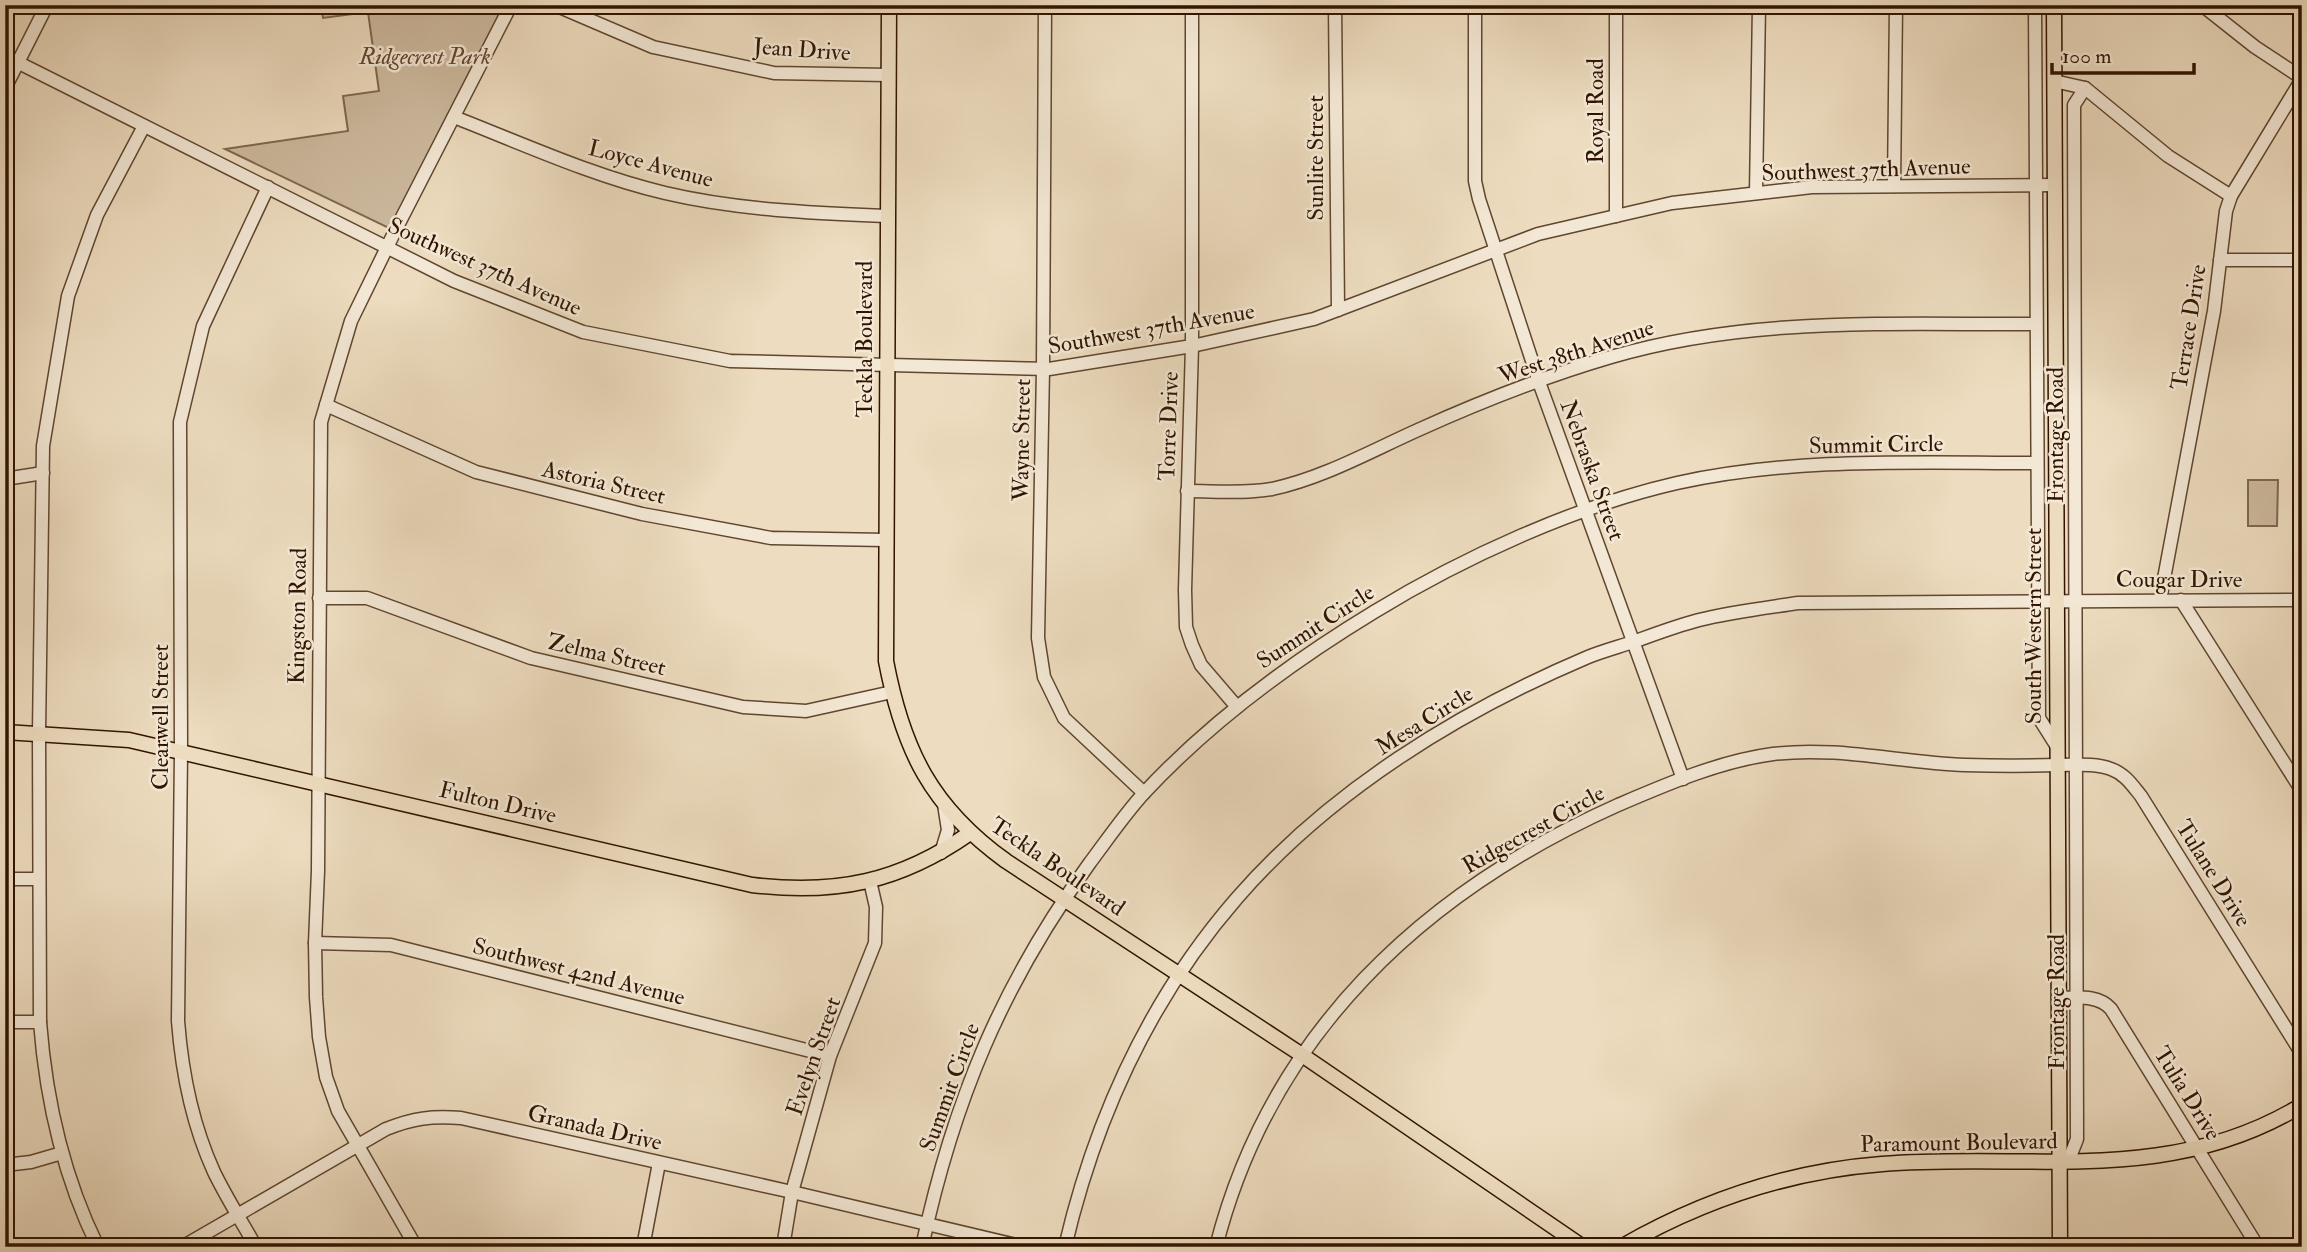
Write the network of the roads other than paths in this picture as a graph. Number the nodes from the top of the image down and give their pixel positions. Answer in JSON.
{"nodes":[{"id":1,"x":47,"y":5,"type":"edge"},
{"id":2,"x":511,"y":5,"type":"edge"},
{"id":3,"x":555,"y":5,"type":"edge"},
{"id":4,"x":889,"y":5,"type":"edge"},
{"id":5,"x":1045,"y":5,"type":"edge"},
{"id":6,"x":1189,"y":5,"type":"edge"},
{"id":7,"x":1335,"y":5,"type":"edge"},
{"id":8,"x":1475,"y":5,"type":"edge"},
{"id":9,"x":1616,"y":5,"type":"edge"},
{"id":10,"x":1759,"y":5,"type":"edge"},
{"id":11,"x":1896,"y":5,"type":"edge"},
{"id":12,"x":2035,"y":5,"type":"edge"},
{"id":13,"x":2054,"y":5,"type":"edge"},
{"id":14,"x":2202,"y":5,"type":"edge"},
{"id":15,"x":5,"y":57,"type":"edge"},
{"id":16,"x":18,"y":62,"type":"junction"},
{"id":17,"x":888,"y":75,"type":"junction"},
{"id":18,"x":2302,"y":78,"type":"edge"},
{"id":19,"x":2054,"y":81,"type":"junction"},
{"id":20,"x":5,"y":88,"type":"edge"},
{"id":21,"x":2085,"y":88,"type":"junction"},
{"id":22,"x":454,"y":117,"type":"junction"},
{"id":23,"x":145,"y":126,"type":"junction"},
{"id":24,"x":2035,"y":185,"type":"junction"},
{"id":25,"x":2054,"y":185,"type":"junction"},
{"id":26,"x":1895,"y":186,"type":"junction"},
{"id":27,"x":268,"y":187,"type":"junction"},
{"id":28,"x":1756,"y":193,"type":"junction"},
{"id":29,"x":2231,"y":196,"type":"junction"},
{"id":30,"x":888,"y":216,"type":"junction"},
{"id":31,"x":1616,"y":216,"type":"junction"},
{"id":32,"x":388,"y":248,"type":"junction"},
{"id":33,"x":1497,"y":250,"type":"junction"},
{"id":34,"x":2220,"y":260,"type":"junction"},
{"id":35,"x":2302,"y":260,"type":"edge"},
{"id":36,"x":1338,"y":310,"type":"junction"},
{"id":37,"x":2036,"y":324,"type":"junction"},
{"id":38,"x":1192,"y":346,"type":"junction"},
{"id":39,"x":887,"y":366,"type":"junction"},
{"id":40,"x":1043,"y":369,"type":"junction"},
{"id":41,"x":1539,"y":382,"type":"junction"},
{"id":42,"x":326,"y":405,"type":"junction"},
{"id":43,"x":2036,"y":463,"type":"junction"},
{"id":44,"x":43,"y":473,"type":"junction"},
{"id":45,"x":5,"y":480,"type":"edge"},
{"id":46,"x":1187,"y":491,"type":"junction"},
{"id":47,"x":1586,"y":512,"type":"junction"},
{"id":48,"x":886,"y":540,"type":"junction"},
{"id":49,"x":319,"y":598,"type":"junction"},
{"id":50,"x":2038,"y":600,"type":"junction"},
{"id":51,"x":2056,"y":600,"type":"junction"},
{"id":52,"x":2077,"y":600,"type":"junction"},
{"id":53,"x":2161,"y":600,"type":"junction"},
{"id":54,"x":2181,"y":600,"type":"junction"},
{"id":55,"x":2302,"y":600,"type":"edge"},
{"id":56,"x":1634,"y":642,"type":"junction"},
{"id":57,"x":892,"y":692,"type":"junction"},
{"id":58,"x":1237,"y":707,"type":"junction"},
{"id":59,"x":5,"y":732,"type":"edge"},
{"id":60,"x":38,"y":733,"type":"junction"},
{"id":61,"x":2056,"y":745,"type":"junction"},
{"id":62,"x":181,"y":752,"type":"junction"},
{"id":63,"x":2056,"y":765,"type":"junction"},
{"id":64,"x":2078,"y":765,"type":"junction"},
{"id":65,"x":1683,"y":779,"type":"junction"},
{"id":66,"x":318,"y":782,"type":"junction"},
{"id":67,"x":2302,"y":791,"type":"edge"},
{"id":68,"x":1144,"y":793,"type":"junction"},
{"id":69,"x":944,"y":804,"type":"junction"},
{"id":70,"x":970,"y":833,"type":"junction"},
{"id":71,"x":941,"y":852,"type":"junction"},
{"id":72,"x":5,"y":879,"type":"edge"},
{"id":73,"x":39,"y":879,"type":"junction"},
{"id":74,"x":870,"y":881,"type":"junction"},
{"id":75,"x":1065,"y":898,"type":"junction"},
{"id":76,"x":315,"y":943,"type":"junction"},
{"id":77,"x":1179,"y":975,"type":"junction"},
{"id":78,"x":2058,"y":998,"type":"junction"},
{"id":79,"x":2077,"y":998,"type":"junction"},
{"id":80,"x":5,"y":1022,"type":"edge"},
{"id":81,"x":40,"y":1022,"type":"junction"},
{"id":82,"x":2302,"y":1054,"type":"edge"},
{"id":83,"x":1302,"y":1055,"type":"junction"},
{"id":84,"x":830,"y":1056,"type":"junction"},
{"id":85,"x":2302,"y":1105,"type":"edge"},
{"id":86,"x":357,"y":1144,"type":"junction"},
{"id":87,"x":2197,"y":1148,"type":"junction"},
{"id":88,"x":62,"y":1153,"type":"junction"},
{"id":89,"x":2064,"y":1162,"type":"junction"},
{"id":90,"x":659,"y":1163,"type":"junction"},
{"id":91,"x":5,"y":1165,"type":"edge"},
{"id":92,"x":792,"y":1192,"type":"junction"},
{"id":93,"x":238,"y":1215,"type":"junction"},
{"id":94,"x":927,"y":1224,"type":"junction"},
{"id":95,"x":98,"y":1247,"type":"edge"},
{"id":96,"x":182,"y":1247,"type":"edge"},
{"id":97,"x":256,"y":1247,"type":"edge"},
{"id":98,"x":416,"y":1247,"type":"edge"},
{"id":99,"x":643,"y":1247,"type":"edge"},
{"id":100,"x":783,"y":1247,"type":"edge"},
{"id":101,"x":922,"y":1247,"type":"edge"},
{"id":102,"x":1024,"y":1247,"type":"edge"},
{"id":103,"x":1065,"y":1247,"type":"edge"},
{"id":104,"x":1216,"y":1247,"type":"edge"},
{"id":105,"x":1583,"y":1247,"type":"edge"},
{"id":106,"x":1621,"y":1247,"type":"edge"},
{"id":107,"x":2060,"y":1247,"type":"edge"},
{"id":108,"x":2258,"y":1247,"type":"edge"}],
"edges":[{"from":1,"to":16,"type":"street"},
{"from":2,"to":22,"type":"street","name":"Kingston Road"},
{"from":3,"to":17,"type":"street","name":"Jean Drive"},
{"from":4,"to":17,"type":"main road","name":"Teckla Boulevard"},
{"from":5,"to":40,"type":"street","name":"Wayne Street"},
{"from":6,"to":38,"type":"street","name":"Torre Drive"},
{"from":7,"to":36,"type":"street","name":"Sunlite Street"},
{"from":8,"to":33,"type":"street","name":"Nebraska Street"},
{"from":9,"to":31,"type":"street","name":"Royal Road"},
{"from":10,"to":28,"type":"street"},
{"from":11,"to":26,"type":"street"},
{"from":12,"to":24,"type":"street"},
{"from":13,"to":19,"type":"main road","name":"South Western Street"},
{"from":14,"to":18,"type":"street"},
{"from":15,"to":16,"type":"street","name":"Southwest 37th Avenue"},
{"from":16,"to":20,"type":"street"},
{"from":16,"to":23,"type":"street","name":"Southwest 37th Avenue"},
{"from":17,"to":30,"type":"main road","name":"Teckla Boulevard"},
{"from":18,"to":29,"type":"street","name":"Terrace Drive"},
{"from":19,"to":21,"type":"street"},
{"from":19,"to":25,"type":"main road","name":"South Western Street"},
{"from":21,"to":29,"type":"street"},
{"from":21,"to":52,"type":"street","name":"Frontage Road"},
{"from":22,"to":30,"type":"street","name":"Loyce Avenue"},
{"from":22,"to":32,"type":"street","name":"Kingston Road"},
{"from":23,"to":27,"type":"street","name":"Southwest 37th Avenue"},
{"from":23,"to":44,"type":"street"},
{"from":24,"to":25,"type":"street","name":"Southwest 37th Avenue"},
{"from":24,"to":26,"type":"street","name":"Southwest 37th Avenue"},
{"from":24,"to":37,"type":"street"},
{"from":25,"to":51,"type":"main road","name":"South Western Street"},
{"from":26,"to":28,"type":"street","name":"Southwest 37th Avenue"},
{"from":27,"to":32,"type":"street","name":"Southwest 37th Avenue"},
{"from":27,"to":62,"type":"street","name":"Clearwell Street"},
{"from":28,"to":31,"type":"street","name":"Southwest 37th Avenue"},
{"from":29,"to":34,"type":"street","name":"Terrace Drive"},
{"from":30,"to":39,"type":"main road","name":"Teckla Boulevard"},
{"from":31,"to":33,"type":"street","name":"Southwest 37th Avenue"},
{"from":32,"to":39,"type":"street","name":"Southwest 37th Avenue"},
{"from":32,"to":42,"type":"street","name":"Kingston Road"},
{"from":33,"to":36,"type":"street","name":"Southwest 37th Avenue"},
{"from":33,"to":41,"type":"street","name":"Nebraska Street"},
{"from":34,"to":35,"type":"street"},
{"from":34,"to":53,"type":"street","name":"Terrace Drive"},
{"from":36,"to":38,"type":"street","name":"Southwest 37th Avenue"},
{"from":37,"to":41,"type":"street","name":"West 38th Avenue"},
{"from":37,"to":43,"type":"street"},
{"from":38,"to":40,"type":"street","name":"Southwest 37th Avenue"},
{"from":38,"to":46,"type":"street","name":"Torre Drive"},
{"from":39,"to":40,"type":"street","name":"Southwest 37th Avenue"},
{"from":39,"to":48,"type":"main road","name":"Teckla Boulevard"},
{"from":40,"to":68,"type":"street","name":"Wayne Street"},
{"from":41,"to":46,"type":"street","name":"West 38th Avenue"},
{"from":41,"to":47,"type":"street","name":"Nebraska Street"},
{"from":42,"to":48,"type":"street","name":"Astoria Street"},
{"from":42,"to":49,"type":"street","name":"Kingston Road"},
{"from":43,"to":47,"type":"street","name":"Summit Circle"},
{"from":43,"to":50,"type":"street"},
{"from":44,"to":45,"type":"street"},
{"from":44,"to":60,"type":"street"},
{"from":46,"to":58,"type":"street","name":"Torre Drive"},
{"from":47,"to":56,"type":"street","name":"Nebraska Street"},
{"from":47,"to":58,"type":"street","name":"Summit Circle"},
{"from":48,"to":57,"type":"main road","name":"Teckla Boulevard"},
{"from":49,"to":57,"type":"street","name":"Zelma Street"},
{"from":49,"to":66,"type":"street","name":"Kingston Road"},
{"from":50,"to":51,"type":"street","name":"Mesa Circle"},
{"from":50,"to":56,"type":"street","name":"Mesa Circle"},
{"from":50,"to":61,"type":"street"},
{"from":51,"to":52,"type":"street","name":"Cougar Drive"},
{"from":51,"to":61,"type":"main road","name":"South Western Street"},
{"from":52,"to":53,"type":"street","name":"Cougar Drive"},
{"from":52,"to":64,"type":"street","name":"Frontage Road"},
{"from":53,"to":54,"type":"street","name":"Cougar Drive"},
{"from":54,"to":55,"type":"street","name":"Cougar Drive"},
{"from":54,"to":67,"type":"street"},
{"from":56,"to":65,"type":"street","name":"Nebraska Street"},
{"from":56,"to":77,"type":"street","name":"Mesa Circle"},
{"from":57,"to":69,"type":"main road","name":"Teckla Boulevard"},
{"from":58,"to":68,"type":"street","name":"Summit Circle"},
{"from":59,"to":60,"type":"main road","name":"Fulton Drive"},
{"from":60,"to":62,"type":"main road","name":"Fulton Drive"},
{"from":60,"to":73,"type":"street"},
{"from":61,"to":63,"type":"main road","name":"South Western Street"},
{"from":62,"to":66,"type":"main road","name":"Fulton Drive"},
{"from":62,"to":93,"type":"street","name":"Clearwell Street"},
{"from":63,"to":64,"type":"street","name":"Tulane Drive"},
{"from":63,"to":65,"type":"street","name":"Ridgecrest Circle"},
{"from":63,"to":78,"type":"main road","name":"South Western Street"},
{"from":64,"to":79,"type":"street","name":"Frontage Road"},
{"from":64,"to":82,"type":"street","name":"Tulane Drive"},
{"from":65,"to":83,"type":"street","name":"Ridgecrest Circle"},
{"from":66,"to":74,"type":"main road","name":"Fulton Drive"},
{"from":66,"to":76,"type":"street","name":"Kingston Road"},
{"from":68,"to":75,"type":"street","name":"Summit Circle"},
{"from":69,"to":70,"type":"main road","name":"Teckla Boulevard"},
{"from":69,"to":71,"type":"street"},
{"from":70,"to":71,"type":"main road","name":"Fulton Drive"},
{"from":70,"to":75,"type":"main road","name":"Teckla Boulevard"},
{"from":71,"to":74,"type":"main road","name":"Fulton Drive"},
{"from":72,"to":73,"type":"street"},
{"from":73,"to":81,"type":"street"},
{"from":74,"to":84,"type":"street","name":"Evelyn Street"},
{"from":75,"to":77,"type":"main road","name":"Teckla Boulevard"},
{"from":75,"to":94,"type":"street","name":"Summit Circle"},
{"from":76,"to":84,"type":"street","name":"Southwest 42nd Avenue"},
{"from":76,"to":86,"type":"street","name":"Kingston Road"},
{"from":77,"to":83,"type":"main road","name":"Teckla Boulevard"},
{"from":77,"to":103,"type":"street","name":"Mesa Circle"},
{"from":78,"to":79,"type":"street","name":"Tulia Drive"},
{"from":78,"to":89,"type":"main road","name":"South Western Street"},
{"from":79,"to":87,"type":"street","name":"Tulia Drive"},
{"from":79,"to":89,"type":"street","name":"Frontage Road"},
{"from":80,"to":81,"type":"street"},
{"from":81,"to":88,"type":"street"},
{"from":83,"to":104,"type":"street","name":"Ridgecrest Circle"},
{"from":83,"to":105,"type":"main road","name":"Teckla Boulevard"},
{"from":84,"to":92,"type":"street","name":"Evelyn Street"},
{"from":85,"to":87,"type":"main road","name":"Paramount Boulevard"},
{"from":86,"to":90,"type":"street","name":"Granada Drive"},
{"from":86,"to":93,"type":"street","name":"Granada Drive"},
{"from":86,"to":98,"type":"street","name":"Kingston Road"},
{"from":87,"to":89,"type":"main road","name":"Paramount Boulevard"},
{"from":87,"to":108,"type":"street","name":"Tulia Drive"},
{"from":88,"to":91,"type":"street"},
{"from":88,"to":95,"type":"street"},
{"from":89,"to":106,"type":"main road","name":"Paramount Boulevard"},
{"from":89,"to":107,"type":"main road","name":"South Western Street"},
{"from":90,"to":92,"type":"street","name":"Granada Drive"},
{"from":90,"to":99,"type":"street"},
{"from":92,"to":94,"type":"street","name":"Granada Drive"},
{"from":92,"to":100,"type":"street","name":"Evelyn Street"},
{"from":93,"to":96,"type":"street","name":"Granada Drive"},
{"from":93,"to":97,"type":"street","name":"Clearwell Street"},
{"from":94,"to":101,"type":"street","name":"Summit Circle"},
{"from":94,"to":102,"type":"street","name":"Granada Drive"}]}
